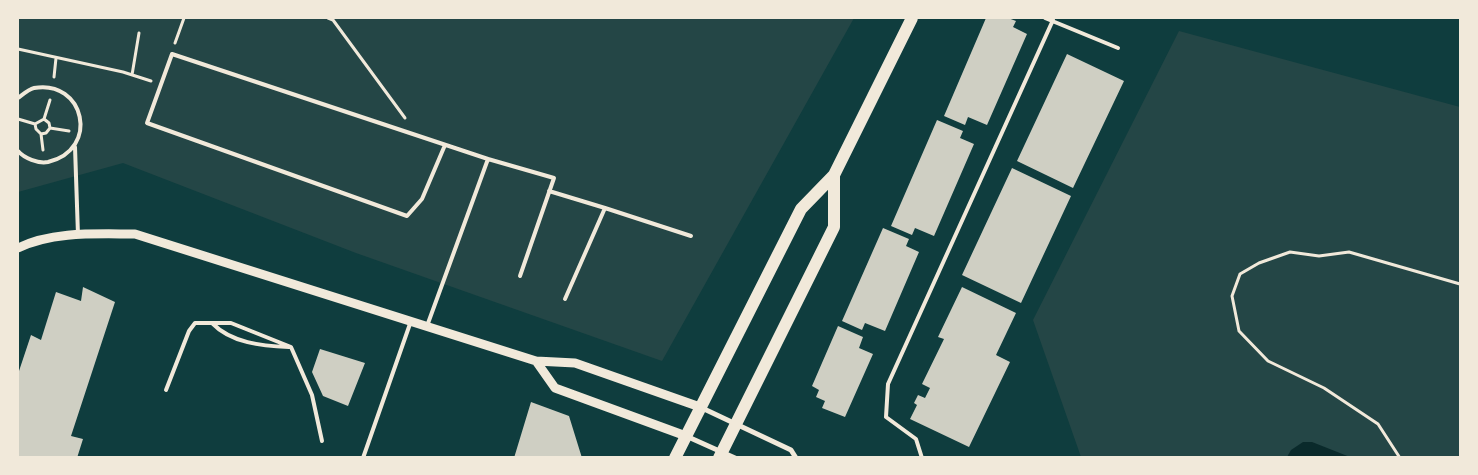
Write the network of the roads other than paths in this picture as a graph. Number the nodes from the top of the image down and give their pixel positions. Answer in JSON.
{"nodes":[{"id":1,"x":912,"y":18,"type":"edge"},
{"id":2,"x":1046,"y":18,"type":"edge"},
{"id":3,"x":1053,"y":20,"type":"junction"},
{"id":4,"x":1118,"y":48,"type":"dead end"},
{"id":5,"x":18,"y":98,"type":"edge"},
{"id":6,"x":445,"y":145,"type":"junction"},
{"id":7,"x":75,"y":147,"type":"junction"},
{"id":8,"x":18,"y":150,"type":"edge"},
{"id":9,"x":488,"y":159,"type":"junction"},
{"id":10,"x":834,"y":175,"type":"junction"},
{"id":11,"x":549,"y":191,"type":"junction"},
{"id":12,"x":605,"y":208,"type":"junction"},
{"id":13,"x":78,"y":235,"type":"junction"},
{"id":14,"x":691,"y":236,"type":"dead end"},
{"id":15,"x":18,"y":248,"type":"edge"},
{"id":16,"x":520,"y":276,"type":"dead end"},
{"id":17,"x":565,"y":299,"type":"dead end"},
{"id":18,"x":411,"y":321,"type":"junction"},
{"id":19,"x":212,"y":323,"type":"junction"},
{"id":20,"x":427,"y":326,"type":"junction"},
{"id":21,"x":291,"y":347,"type":"junction"},
{"id":22,"x":536,"y":361,"type":"junction"},
{"id":23,"x":166,"y":390,"type":"dead end"},
{"id":24,"x":700,"y":407,"type":"junction"},
{"id":25,"x":734,"y":423,"type":"junction"},
{"id":26,"x":686,"y":436,"type":"junction"},
{"id":27,"x":322,"y":441,"type":"dead end"},
{"id":28,"x":721,"y":455,"type":"edge"},
{"id":29,"x":363,"y":458,"type":"edge"},
{"id":30,"x":675,"y":458,"type":"edge"},
{"id":31,"x":735,"y":458,"type":"edge"},
{"id":32,"x":796,"y":458,"type":"edge"},
{"id":33,"x":922,"y":458,"type":"edge"}],
"edges":[{"from":1,"to":10,"type":"main road"},
{"from":2,"to":3,"type":"lane"},
{"from":3,"to":4,"type":"lane"},
{"from":3,"to":33,"type":"lane"},
{"from":5,"to":7,"type":"lane"},
{"from":6,"to":6,"type":"lane"},
{"from":6,"to":9,"type":"lane"},
{"from":7,"to":8,"type":"lane"},
{"from":7,"to":13,"type":"lane"},
{"from":9,"to":11,"type":"lane"},
{"from":9,"to":20,"type":"lane"},
{"from":10,"to":24,"type":"main road"},
{"from":10,"to":25,"type":"main road"},
{"from":11,"to":12,"type":"lane"},
{"from":11,"to":16,"type":"lane"},
{"from":12,"to":14,"type":"lane"},
{"from":12,"to":17,"type":"lane"},
{"from":13,"to":15,"type":"street"},
{"from":13,"to":18,"type":"street"},
{"from":18,"to":20,"type":"street"},
{"from":18,"to":29,"type":"lane"},
{"from":19,"to":21,"type":"lane"},
{"from":19,"to":21,"type":"lane"},
{"from":19,"to":23,"type":"lane"},
{"from":20,"to":22,"type":"street"},
{"from":21,"to":27,"type":"lane"},
{"from":22,"to":24,"type":"street"},
{"from":22,"to":26,"type":"street"},
{"from":24,"to":25,"type":"street"},
{"from":24,"to":26,"type":"main road"},
{"from":25,"to":28,"type":"main road"},
{"from":25,"to":32,"type":"street"},
{"from":26,"to":28,"type":"street"},
{"from":26,"to":30,"type":"main road"},
{"from":28,"to":31,"type":"street"}]}
